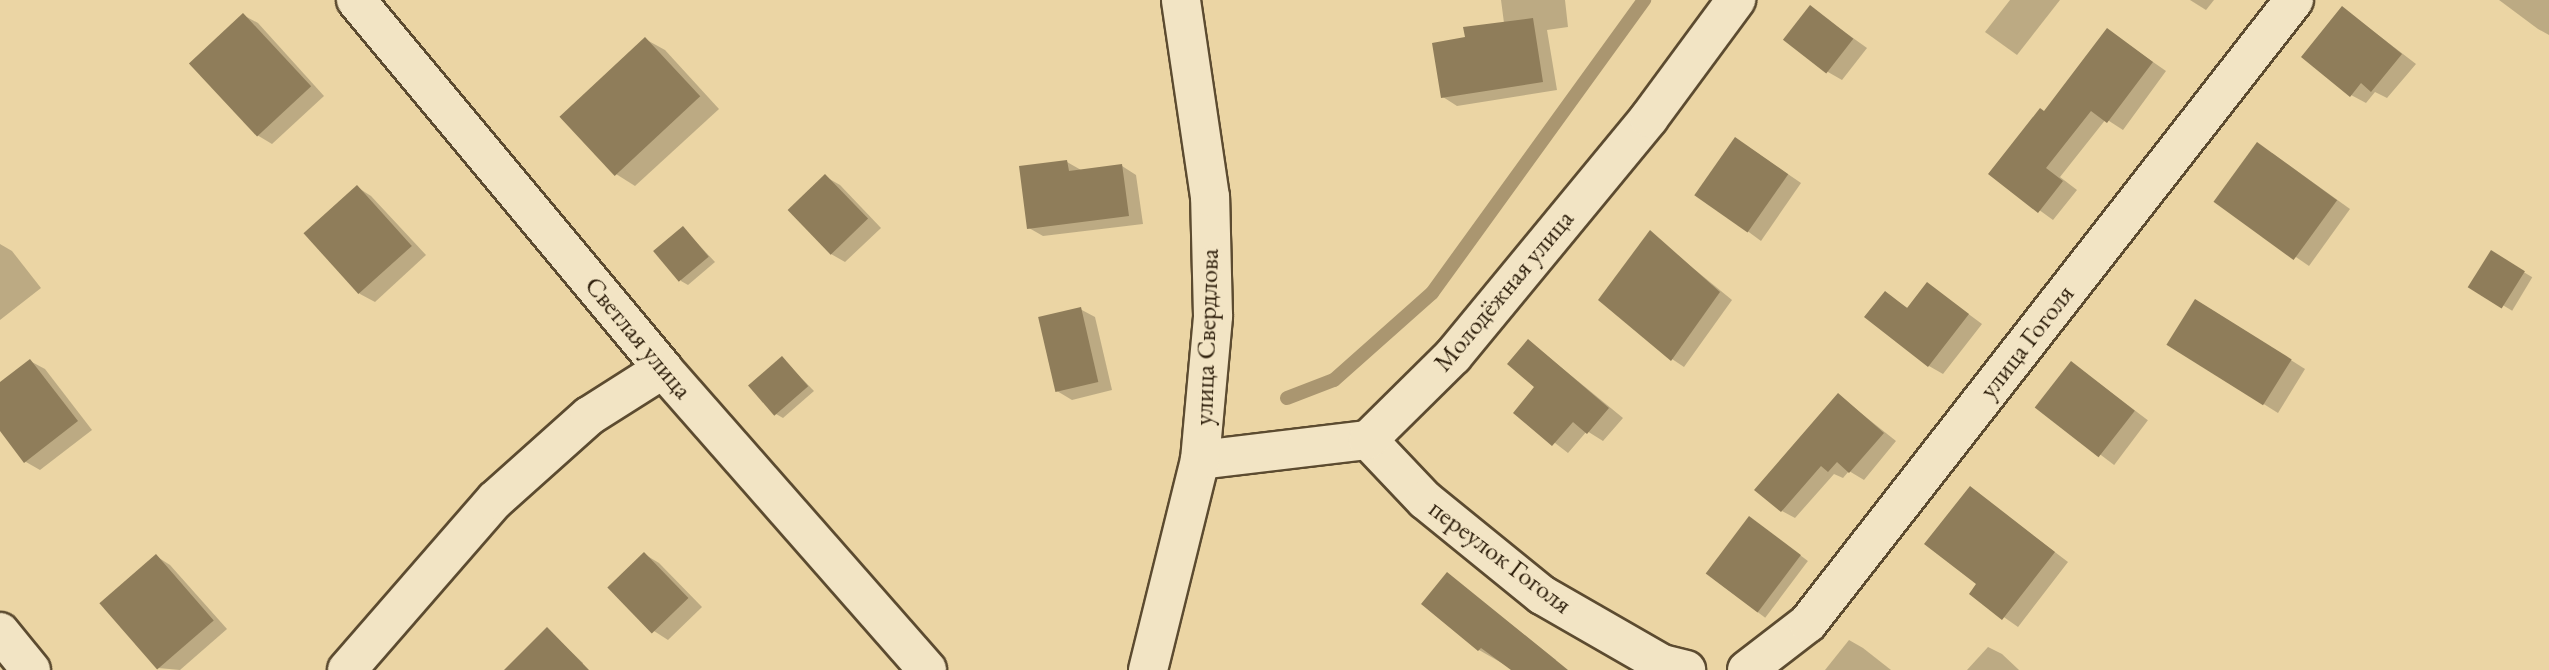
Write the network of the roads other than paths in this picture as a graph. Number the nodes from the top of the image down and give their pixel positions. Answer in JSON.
{"nodes":[{"id":1,"x":356,"y":0,"type":"edge"},
{"id":2,"x":1181,"y":0,"type":"edge"},
{"id":3,"x":1736,"y":0,"type":"edge"},
{"id":4,"x":2294,"y":0,"type":"edge"},
{"id":5,"x":663,"y":369,"type":"junction"},
{"id":6,"x":1368,"y":440,"type":"junction"},
{"id":7,"x":1200,"y":460,"type":"junction"},
{"id":8,"x":0,"y":632,"type":"edge"},
{"id":9,"x":31,"y":670,"type":"edge"},
{"id":10,"x":347,"y":670,"type":"edge"},
{"id":11,"x":927,"y":670,"type":"edge"},
{"id":12,"x":1148,"y":670,"type":"edge"},
{"id":13,"x":1686,"y":670,"type":"edge"},
{"id":14,"x":1747,"y":670,"type":"edge"}],
"edges":[{"from":1,"to":5,"type":"street","name":"Светлая улица"},
{"from":2,"to":7,"type":"street","name":"улица Свердлова"},
{"from":3,"to":6,"type":"street","name":"Молодёжная улица"},
{"from":4,"to":14,"type":"street","name":"улица Гоголя"},
{"from":5,"to":10,"type":"street"},
{"from":5,"to":11,"type":"street","name":"Светлая улица"},
{"from":6,"to":7,"type":"street"},
{"from":6,"to":13,"type":"street","name":"переулок Гоголя"},
{"from":7,"to":12,"type":"street","name":"улица Свердлова"},
{"from":8,"to":9,"type":"street"}]}
